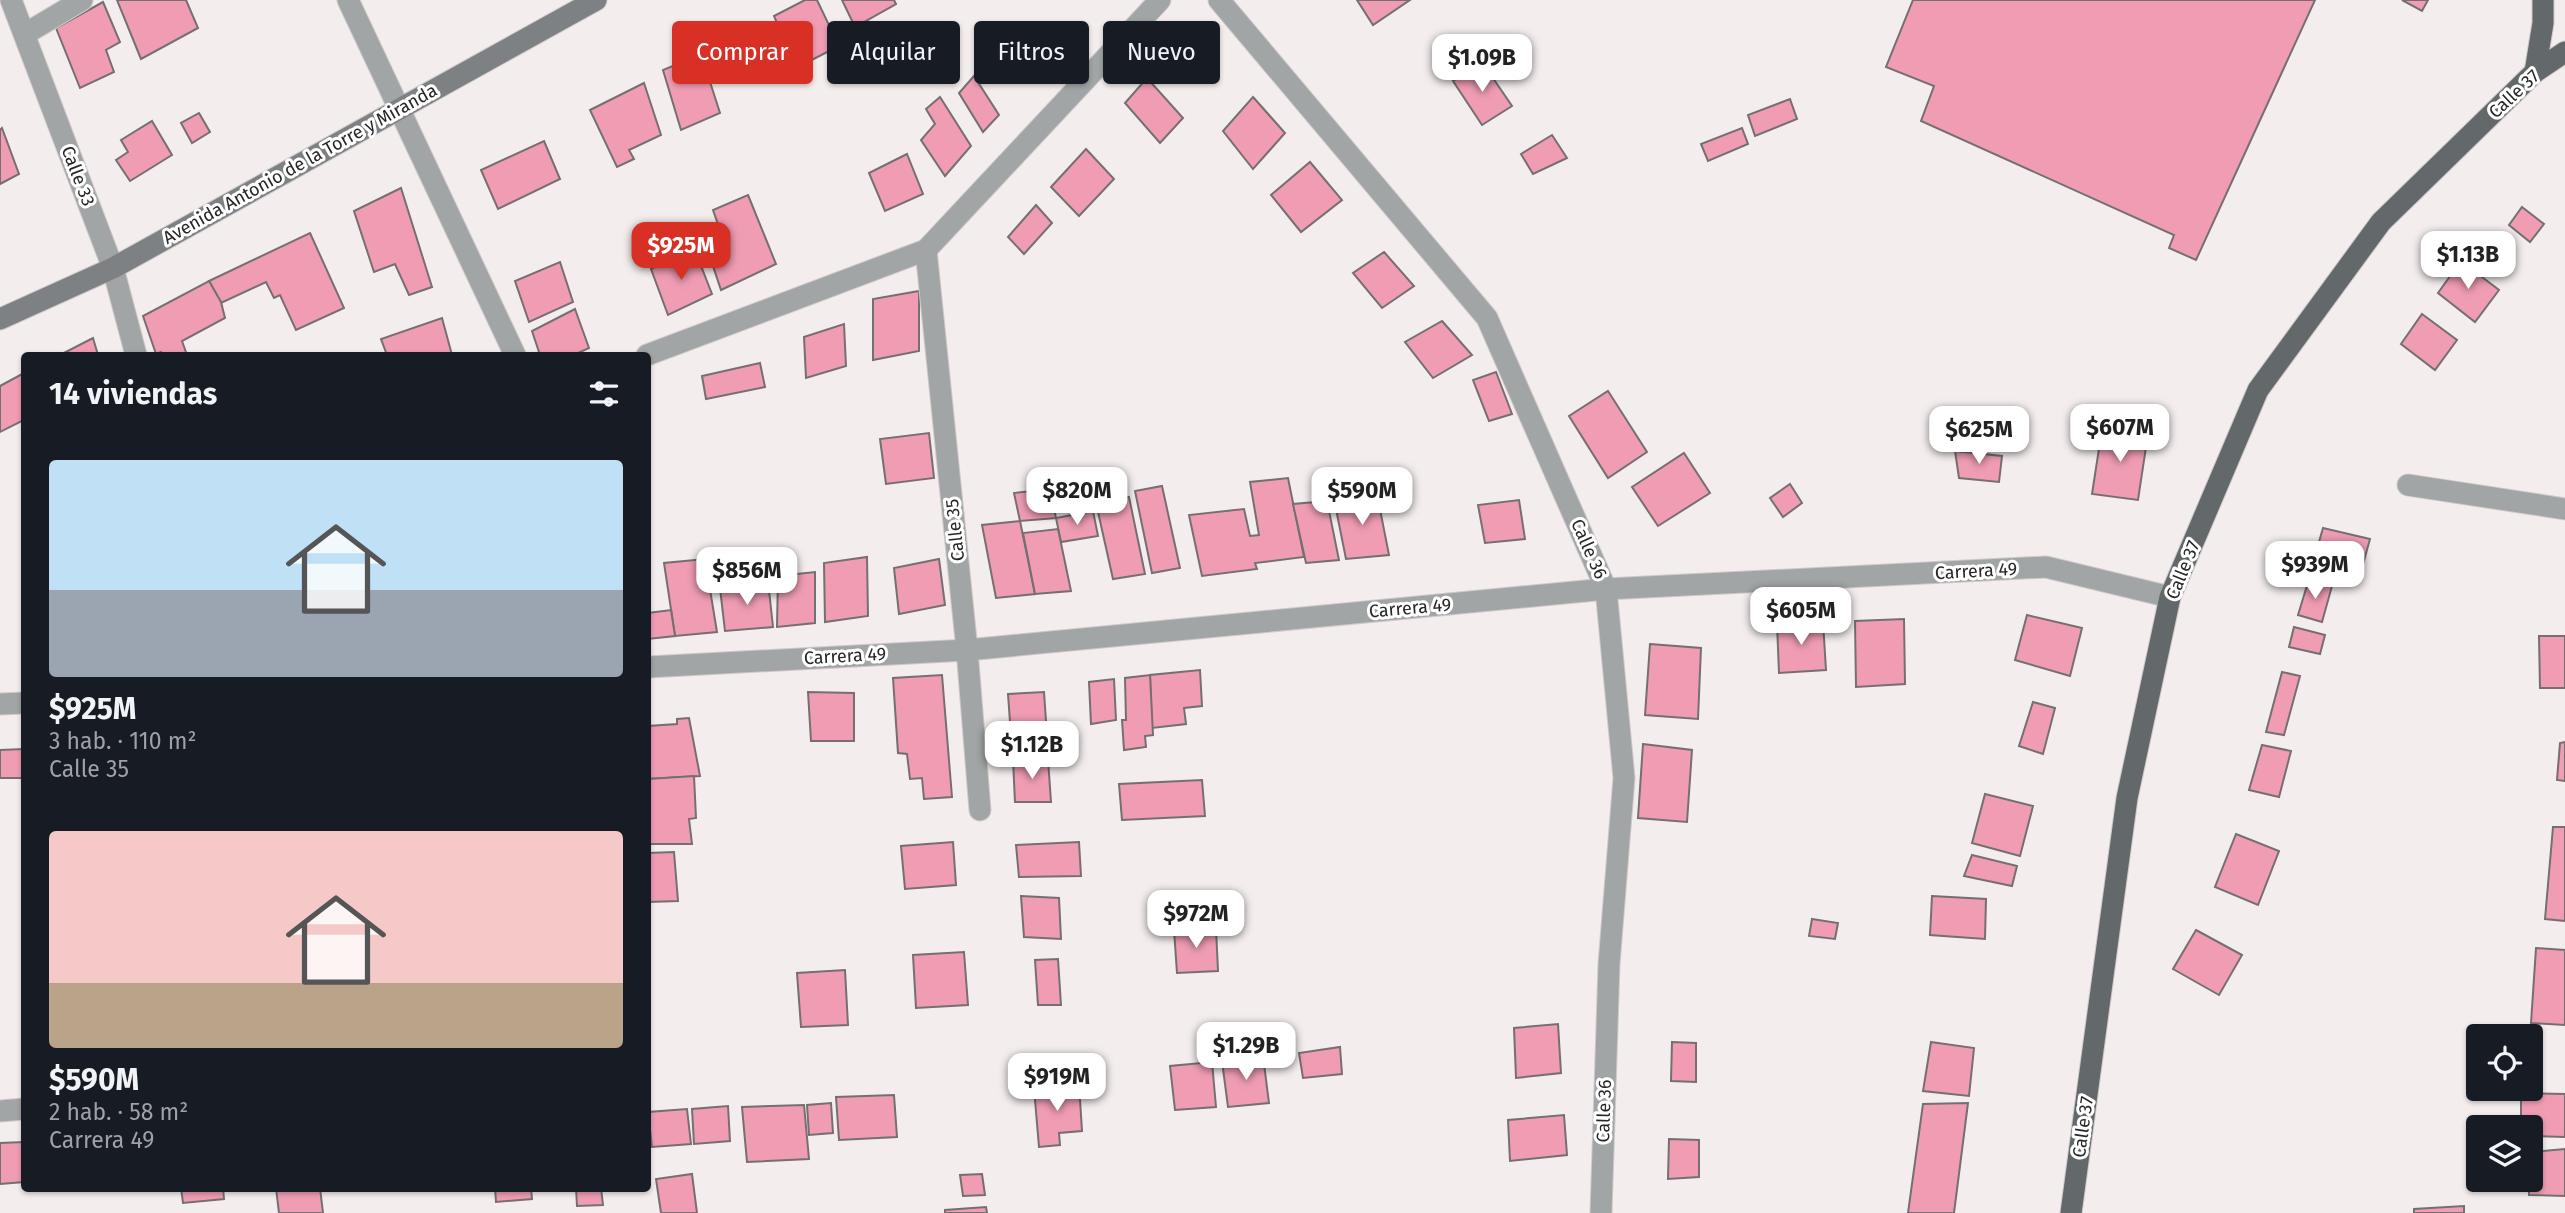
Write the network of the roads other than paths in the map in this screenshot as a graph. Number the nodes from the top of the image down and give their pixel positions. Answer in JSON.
{"nodes":[{"id":1,"x":11,"y":0,"type":"edge"},
{"id":2,"x":82,"y":0,"type":"edge"},
{"id":3,"x":348,"y":0,"type":"edge"},
{"id":4,"x":596,"y":0,"type":"edge"},
{"id":5,"x":1160,"y":0,"type":"edge"},
{"id":6,"x":1219,"y":0,"type":"edge"},
{"id":7,"x":2543,"y":0,"type":"edge"},
{"id":8,"x":25,"y":34,"type":"junction"},
{"id":9,"x":2565,"y":52,"type":"edge"},
{"id":10,"x":2535,"y":72,"type":"junction"},
{"id":11,"x":401,"y":109,"type":"junction"},
{"id":12,"x":926,"y":250,"type":"junction"},
{"id":13,"x":113,"y":268,"type":"junction"},
{"id":14,"x":0,"y":319,"type":"edge"},
{"id":15,"x":135,"y":352,"type":"edge"},
{"id":16,"x":514,"y":352,"type":"edge"},
{"id":17,"x":651,"y":353,"type":"edge"},
{"id":18,"x":2407,"y":485,"type":"dead end"},
{"id":19,"x":2565,"y":509,"type":"edge"},
{"id":20,"x":1606,"y":589,"type":"junction"},
{"id":21,"x":2170,"y":597,"type":"junction"},
{"id":22,"x":967,"y":650,"type":"junction"},
{"id":23,"x":651,"y":667,"type":"edge"},
{"id":24,"x":21,"y":703,"type":"edge"},
{"id":25,"x":0,"y":704,"type":"edge"},
{"id":26,"x":980,"y":810,"type":"dead end"},
{"id":27,"x":21,"y":1109,"type":"edge"},
{"id":28,"x":0,"y":1111,"type":"edge"},
{"id":29,"x":1601,"y":1213,"type":"edge"},
{"id":30,"x":2071,"y":1213,"type":"edge"}],
"edges":[{"from":1,"to":8,"type":"street","name":"Calle 33"},
{"from":2,"to":8,"type":"street"},
{"from":3,"to":11,"type":"street"},
{"from":4,"to":11,"type":"main road","name":"Avenida Antonio de la Torre y Miranda"},
{"from":5,"to":12,"type":"street"},
{"from":6,"to":20,"type":"street","name":"Calle 36"},
{"from":7,"to":10,"type":"main road"},
{"from":8,"to":13,"type":"street","name":"Calle 33"},
{"from":9,"to":10,"type":"main road","name":"Calle 37"},
{"from":10,"to":21,"type":"main road","name":"Calle 37"},
{"from":11,"to":13,"type":"main road","name":"Avenida Antonio de la Torre y Miranda"},
{"from":11,"to":16,"type":"street"},
{"from":12,"to":17,"type":"street"},
{"from":12,"to":22,"type":"street","name":"Calle 35"},
{"from":13,"to":14,"type":"main road","name":"Avenida Antonio de la Torre y Miranda"},
{"from":13,"to":15,"type":"street","name":"Calle 33"},
{"from":18,"to":19,"type":"street"},
{"from":20,"to":21,"type":"street","name":"Carrera 49"},
{"from":20,"to":22,"type":"street","name":"Carrera 49"},
{"from":20,"to":29,"type":"street","name":"Calle 36"},
{"from":21,"to":30,"type":"main road","name":"Calle 37"},
{"from":22,"to":23,"type":"street","name":"Carrera 49"},
{"from":22,"to":26,"type":"street","name":"Calle 35"},
{"from":24,"to":25,"type":"street"},
{"from":27,"to":28,"type":"street"}]}
